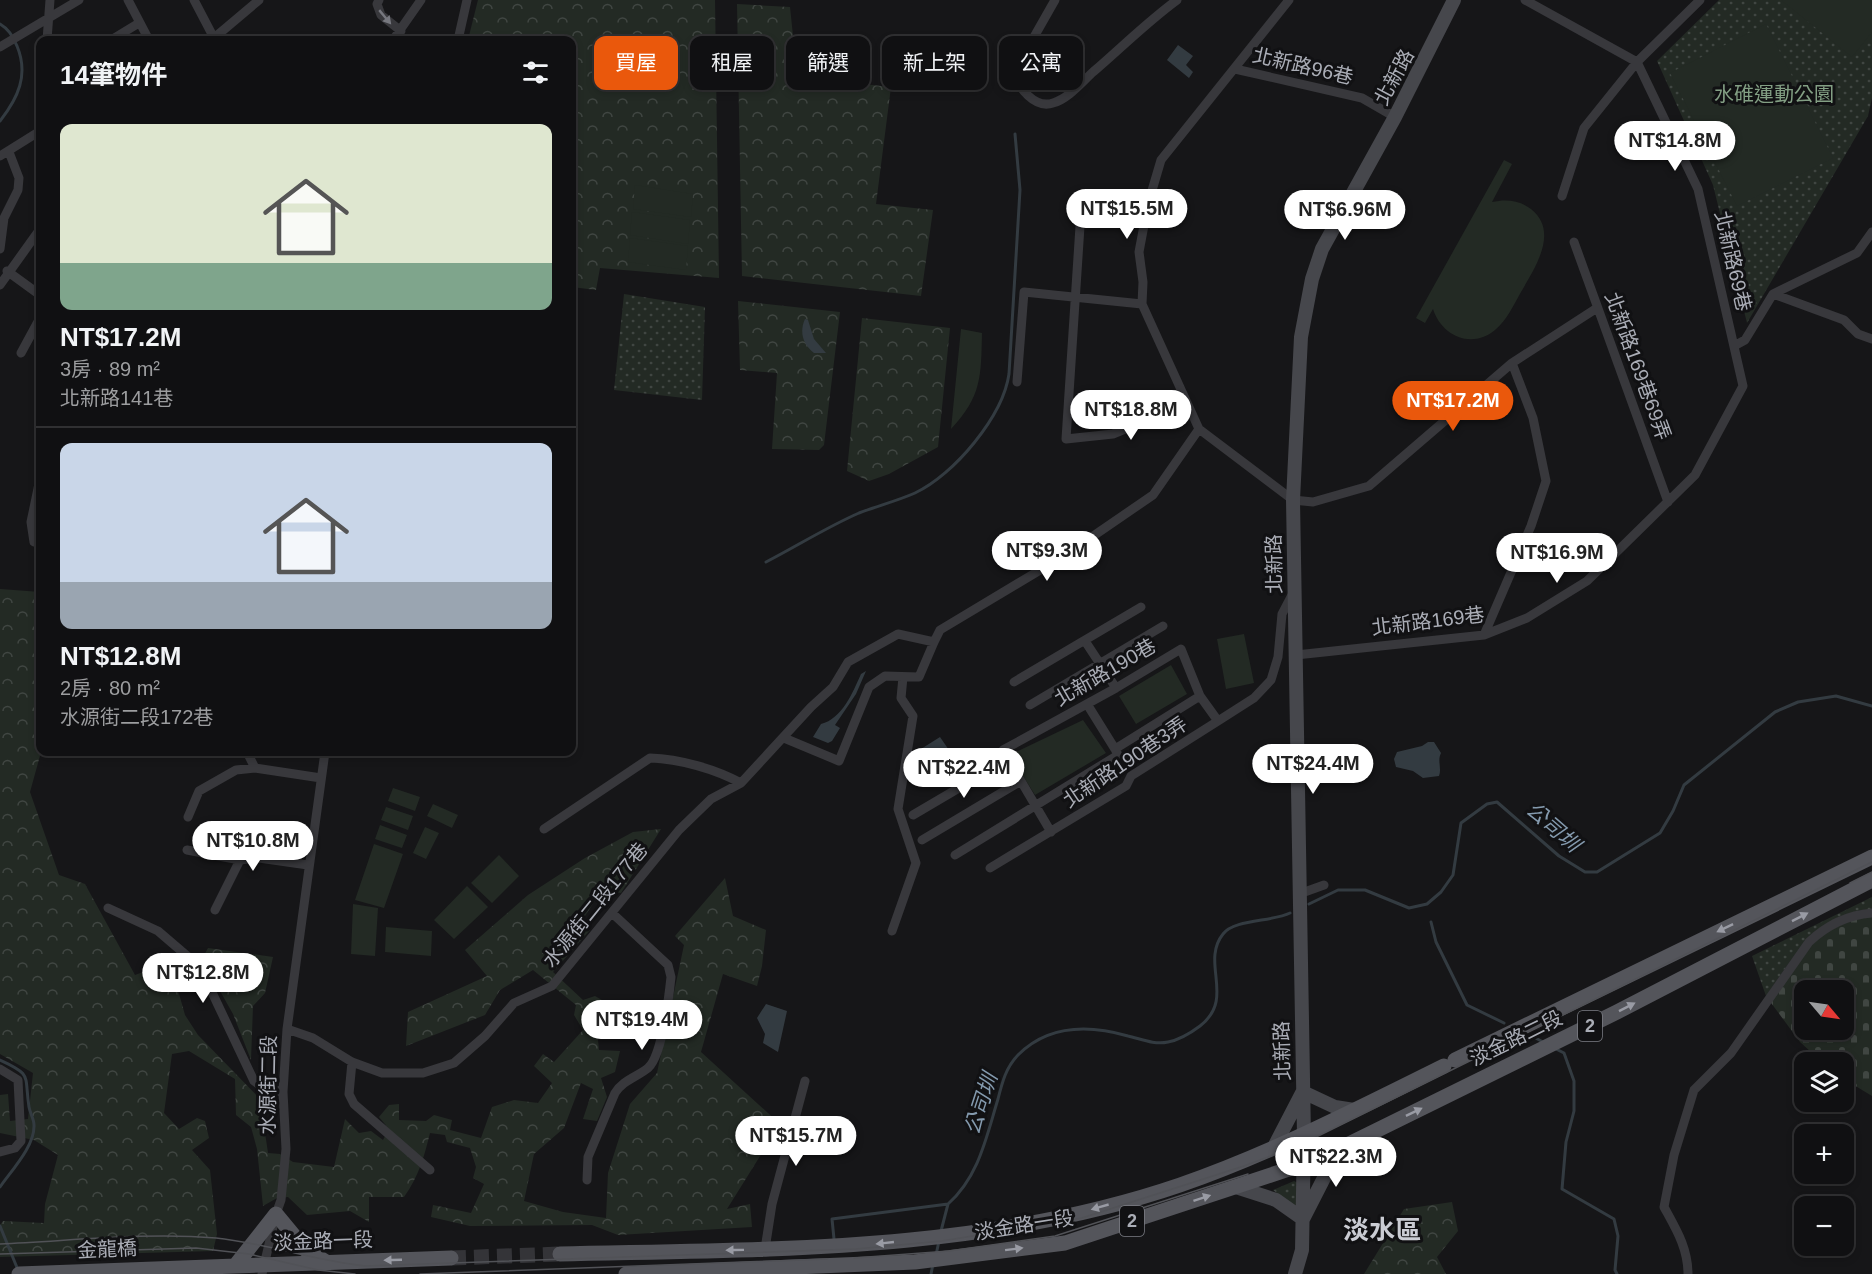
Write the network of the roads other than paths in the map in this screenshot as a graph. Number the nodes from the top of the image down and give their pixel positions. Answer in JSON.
{"nodes":[{"id":1,"x":50,"y":0,"type":"edge"},
{"id":2,"x":79,"y":0,"type":"edge"},
{"id":3,"x":128,"y":0,"type":"edge"},
{"id":4,"x":194,"y":0,"type":"edge"},
{"id":5,"x":259,"y":0,"type":"edge"},
{"id":6,"x":379,"y":0,"type":"edge"},
{"id":7,"x":421,"y":0,"type":"edge"},
{"id":8,"x":467,"y":0,"type":"edge"},
{"id":9,"x":1055,"y":0,"type":"edge"},
{"id":10,"x":1177,"y":0,"type":"edge"},
{"id":11,"x":1289,"y":0,"type":"edge"},
{"id":12,"x":1454,"y":0,"type":"edge"},
{"id":13,"x":1700,"y":0,"type":"edge"},
{"id":14,"x":1532,"y":2,"type":"edge"},
{"id":15,"x":48,"y":17,"type":"junction"},
{"id":16,"x":139,"y":23,"type":"junction"},
{"id":17,"x":401,"y":31,"type":"junction"},
{"id":18,"x":47,"y":36,"type":"edge"},
{"id":19,"x":118,"y":36,"type":"edge"},
{"id":20,"x":147,"y":36,"type":"edge"},
{"id":21,"x":213,"y":36,"type":"edge"},
{"id":22,"x":218,"y":36,"type":"edge"},
{"id":23,"x":397,"y":36,"type":"edge"},
{"id":24,"x":459,"y":36,"type":"edge"},
{"id":25,"x":2,"y":46,"type":"edge"},
{"id":26,"x":1637,"y":62,"type":"junction"},
{"id":27,"x":1235,"y":69,"type":"junction"},
{"id":28,"x":1395,"y":117,"type":"junction"},
{"id":29,"x":36,"y":135,"type":"edge"},
{"id":30,"x":5,"y":154,"type":"edge"},
{"id":31,"x":1562,"y":196,"type":"dead end"},
{"id":32,"x":1148,"y":204,"type":"junction"},
{"id":33,"x":1872,"y":232,"type":"edge"},
{"id":34,"x":36,"y":234,"type":"edge"},
{"id":35,"x":1574,"y":242,"type":"dead end"},
{"id":36,"x":0,"y":249,"type":"edge"},
{"id":37,"x":7,"y":271,"type":"junction"},
{"id":38,"x":0,"y":285,"type":"edge"},
{"id":39,"x":36,"y":292,"type":"edge"},
{"id":40,"x":1773,"y":294,"type":"junction"},
{"id":41,"x":1077,"y":296,"type":"junction"},
{"id":42,"x":1142,"y":304,"type":"junction"},
{"id":43,"x":1598,"y":308,"type":"junction"},
{"id":44,"x":36,"y":325,"type":"edge"},
{"id":45,"x":1872,"y":339,"type":"edge"},
{"id":46,"x":1734,"y":346,"type":"junction"},
{"id":47,"x":21,"y":353,"type":"dead end"},
{"id":48,"x":1512,"y":363,"type":"junction"},
{"id":49,"x":1017,"y":382,"type":"dead end"},
{"id":50,"x":1743,"y":386,"type":"joint"},
{"id":51,"x":1186,"y":404,"type":"junction"},
{"id":52,"x":1199,"y":429,"type":"junction"},
{"id":53,"x":36,"y":498,"type":"edge"},
{"id":54,"x":1293,"y":500,"type":"junction"},
{"id":55,"x":1668,"y":502,"type":"junction"},
{"id":56,"x":33,"y":542,"type":"dead end"},
{"id":57,"x":1294,"y":591,"type":"junction"},
{"id":58,"x":1141,"y":607,"type":"dead end"},
{"id":59,"x":1163,"y":626,"type":"dead end"},
{"id":60,"x":1484,"y":635,"type":"junction"},
{"id":61,"x":1084,"y":641,"type":"junction"},
{"id":62,"x":934,"y":642,"type":"junction"},
{"id":63,"x":1296,"y":655,"type":"junction"},
{"id":64,"x":1100,"y":663,"type":"junction"},
{"id":65,"x":903,"y":677,"type":"junction"},
{"id":66,"x":1014,"y":682,"type":"dead end"},
{"id":67,"x":1116,"y":688,"type":"junction"},
{"id":68,"x":1200,"y":696,"type":"junction"},
{"id":69,"x":1087,"y":704,"type":"junction"},
{"id":70,"x":1030,"y":705,"type":"dead end"},
{"id":71,"x":1218,"y":721,"type":"junction"},
{"id":72,"x":784,"y":738,"type":"junction"},
{"id":73,"x":1115,"y":749,"type":"junction"},
{"id":74,"x":249,"y":756,"type":"edge"},
{"id":75,"x":324,"y":756,"type":"edge"},
{"id":76,"x":1008,"y":759,"type":"junction"},
{"id":77,"x":255,"y":768,"type":"junction"},
{"id":78,"x":321,"y":778,"type":"junction"},
{"id":79,"x":1021,"y":781,"type":"junction"},
{"id":80,"x":741,"y":783,"type":"junction"},
{"id":81,"x":1035,"y":806,"type":"junction"},
{"id":82,"x":913,"y":815,"type":"dead end"},
{"id":83,"x":188,"y":817,"type":"dead end"},
{"id":84,"x":544,"y":829,"type":"dead end"},
{"id":85,"x":1051,"y":832,"type":"junction"},
{"id":86,"x":922,"y":840,"type":"dead end"},
{"id":87,"x":187,"y":850,"type":"dead end"},
{"id":88,"x":955,"y":855,"type":"dead end"},
{"id":89,"x":1872,"y":856,"type":"edge"},
{"id":90,"x":240,"y":860,"type":"junction"},
{"id":91,"x":308,"y":865,"type":"junction"},
{"id":92,"x":990,"y":868,"type":"dead end"},
{"id":93,"x":1872,"y":880,"type":"edge"},
{"id":94,"x":1324,"y":885,"type":"dead end"},
{"id":95,"x":1299,"y":894,"type":"junction"},
{"id":96,"x":108,"y":908,"type":"dead end"},
{"id":97,"x":215,"y":910,"type":"dead end"},
{"id":98,"x":1872,"y":912,"type":"edge"},
{"id":99,"x":612,"y":913,"type":"junction"},
{"id":100,"x":892,"y":931,"type":"dead end"},
{"id":101,"x":287,"y":1029,"type":"junction"},
{"id":102,"x":352,"y":1062,"type":"junction"},
{"id":103,"x":0,"y":1069,"type":"edge"},
{"id":104,"x":805,"y":1081,"type":"dead end"},
{"id":105,"x":283,"y":1092,"type":"junction"},
{"id":106,"x":1303,"y":1092,"type":"junction"},
{"id":107,"x":1354,"y":1110,"type":"junction"},
{"id":108,"x":1304,"y":1136,"type":"junction"},
{"id":109,"x":1348,"y":1144,"type":"junction"},
{"id":110,"x":1274,"y":1147,"type":"junction"},
{"id":111,"x":0,"y":1152,"type":"edge"},
{"id":112,"x":1304,"y":1164,"type":"junction"},
{"id":113,"x":430,"y":1170,"type":"dead end"},
{"id":114,"x":587,"y":1180,"type":"dead end"},
{"id":115,"x":1236,"y":1187,"type":"junction"},
{"id":116,"x":276,"y":1214,"type":"junction"},
{"id":117,"x":1303,"y":1219,"type":"junction"},
{"id":118,"x":765,"y":1249,"type":"junction"},
{"id":119,"x":560,"y":1254,"type":"tunnel mouth"},
{"id":120,"x":451,"y":1258,"type":"tunnel mouth"},
{"id":121,"x":326,"y":1262,"type":"junction"},
{"id":122,"x":196,"y":1266,"type":"joint"},
{"id":123,"x":235,"y":1266,"type":"junction"},
{"id":124,"x":263,"y":1269,"type":"edge"},
{"id":125,"x":19,"y":1274,"type":"edge"},
{"id":126,"x":626,"y":1274,"type":"edge"},
{"id":127,"x":1295,"y":1274,"type":"edge"},
{"id":128,"x":1688,"y":1274,"type":"edge"}],
"edges":[{"from":1,"to":15,"type":"street"},
{"from":2,"to":15,"type":"street"},
{"from":3,"to":16,"type":"street"},
{"from":4,"to":21,"type":"street"},
{"from":5,"to":22,"type":"street"},
{"from":6,"to":17,"type":"street","one_way":true},
{"from":7,"to":17,"type":"street"},
{"from":8,"to":24,"type":"street"},
{"from":9,"to":10,"type":"street"},
{"from":11,"to":27,"type":"street"},
{"from":12,"to":28,"type":"main road","name":"北新路"},
{"from":13,"to":26,"type":"street"},
{"from":14,"to":26,"type":"street"},
{"from":15,"to":18,"type":"street"},
{"from":15,"to":25,"type":"street"},
{"from":16,"to":19,"type":"street"},
{"from":16,"to":20,"type":"street"},
{"from":17,"to":23,"type":"street"},
{"from":26,"to":31,"type":"street"},
{"from":26,"to":46,"type":"street","name":"北新路69巷"},
{"from":27,"to":28,"type":"street","name":"北新路96巷"},
{"from":27,"to":32,"type":"street"},
{"from":28,"to":54,"type":"main road","name":"北新路"},
{"from":29,"to":30,"type":"street"},
{"from":30,"to":36,"type":"street"},
{"from":32,"to":41,"type":"street"},
{"from":32,"to":42,"type":"street"},
{"from":33,"to":40,"type":"street"},
{"from":34,"to":37,"type":"street"},
{"from":35,"to":43,"type":"street","name":"北新路169巷69弄"},
{"from":37,"to":38,"type":"street"},
{"from":37,"to":39,"type":"street"},
{"from":40,"to":45,"type":"street"},
{"from":40,"to":46,"type":"street"},
{"from":41,"to":42,"type":"street"},
{"from":41,"to":49,"type":"street"},
{"from":41,"to":51,"type":"street"},
{"from":42,"to":51,"type":"street"},
{"from":43,"to":48,"type":"street"},
{"from":43,"to":55,"type":"street","name":"北新路169巷69弄"},
{"from":44,"to":47,"type":"street"},
{"from":46,"to":50,"type":"street","name":"北新路69巷"},
{"from":48,"to":54,"type":"street"},
{"from":48,"to":60,"type":"street"},
{"from":50,"to":55,"type":"street","name":"北新路169巷"},
{"from":51,"to":52,"type":"street"},
{"from":52,"to":54,"type":"street"},
{"from":52,"to":62,"type":"street"},
{"from":53,"to":56,"type":"street"},
{"from":54,"to":57,"type":"main road","name":"北新路"},
{"from":55,"to":60,"type":"street","name":"北新路169巷"},
{"from":57,"to":63,"type":"main road","name":"北新路"},
{"from":57,"to":71,"type":"street"},
{"from":58,"to":61,"type":"street"},
{"from":59,"to":64,"type":"street"},
{"from":60,"to":63,"type":"street","name":"北新路169巷"},
{"from":61,"to":64,"type":"street"},
{"from":61,"to":66,"type":"street"},
{"from":62,"to":65,"type":"street"},
{"from":62,"to":72,"type":"street","name":"水源街二段177巷"},
{"from":63,"to":95,"type":"main road","name":"北新路"},
{"from":64,"to":67,"type":"street"},
{"from":64,"to":70,"type":"street"},
{"from":65,"to":72,"type":"street"},
{"from":65,"to":100,"type":"street"},
{"from":67,"to":68,"type":"street","name":"北新路190巷"},
{"from":67,"to":69,"type":"street","name":"北新路190巷"},
{"from":68,"to":71,"type":"street","name":"北新路190巷"},
{"from":68,"to":73,"type":"street"},
{"from":69,"to":73,"type":"street"},
{"from":69,"to":76,"type":"street","name":"北新路190巷"},
{"from":71,"to":85,"type":"street","name":"北新路190巷3弄"},
{"from":72,"to":80,"type":"street","name":"水源街二段177巷"},
{"from":73,"to":81,"type":"street"},
{"from":74,"to":77,"type":"street"},
{"from":75,"to":78,"type":"street","name":"水源街二段"},
{"from":76,"to":79,"type":"street"},
{"from":76,"to":82,"type":"street","name":"北新路190巷"},
{"from":77,"to":78,"type":"street"},
{"from":77,"to":83,"type":"street"},
{"from":78,"to":91,"type":"street","name":"水源街二段"},
{"from":79,"to":81,"type":"street"},
{"from":79,"to":86,"type":"street"},
{"from":80,"to":84,"type":"street"},
{"from":80,"to":99,"type":"street","name":"水源街二段177巷"},
{"from":81,"to":85,"type":"street"},
{"from":81,"to":88,"type":"street"},
{"from":85,"to":92,"type":"street","name":"北新路190巷3弄"},
{"from":87,"to":90,"type":"street"},
{"from":89,"to":107,"type":"main road","name":"淡金路二段","number":"2","one_way":true},
{"from":90,"to":91,"type":"street"},
{"from":90,"to":97,"type":"street"},
{"from":91,"to":101,"type":"street","name":"水源街二段"},
{"from":109,"to":93,"type":"main road","name":"淡金路二段","number":"2","one_way":true},
{"from":94,"to":95,"type":"street"},
{"from":95,"to":106,"type":"main road","name":"北新路"},
{"from":96,"to":105,"type":"street"},
{"from":98,"to":128,"type":"street"},
{"from":99,"to":102,"type":"street","name":"水源街二段177巷"},
{"from":99,"to":114,"type":"street"},
{"from":101,"to":102,"type":"street","name":"水源街二段177巷"},
{"from":101,"to":105,"type":"street","name":"水源街二段"},
{"from":102,"to":113,"type":"street"},
{"from":103,"to":111,"type":"street"},
{"from":104,"to":118,"type":"street"},
{"from":105,"to":116,"type":"street","name":"水源街二段"},
{"from":106,"to":107,"type":"main road"},
{"from":106,"to":108,"type":"main road","name":"北新路"},
{"from":106,"to":110,"type":"main road"},
{"from":107,"to":108,"type":"main road","name":"淡金路二段","number":"2"},
{"from":108,"to":110,"type":"main road","name":"淡金路一段","number":"2"},
{"from":108,"to":112,"type":"main road","name":"北新路"},
{"from":109,"to":112,"type":"main road","name":"淡金路二段","number":"2"},
{"from":109,"to":117,"type":"main road"},
{"from":110,"to":118,"type":"main road","name":"淡金路一段","number":"2","one_way":true},
{"from":112,"to":115,"type":"main road","name":"淡金路一段","number":"2"},
{"from":112,"to":117,"type":"main road","name":"北新路"},
{"from":115,"to":117,"type":"main road"},
{"from":126,"to":115,"type":"main road","name":"淡金路一段","number":"2","one_way":true},
{"from":116,"to":121,"type":"main road"},
{"from":116,"to":123,"type":"main road"},
{"from":116,"to":124,"type":"street","name":"水源街二段"},
{"from":117,"to":127,"type":"main road","name":"北新路"},
{"from":118,"to":119,"type":"main road","number":"2","one_way":true},
{"from":120,"to":121,"type":"main road","name":"淡金路一段","one_way":true},
{"from":121,"to":124,"type":"main road","name":"淡金路一段"},
{"from":122,"to":123,"type":"main road","name":"淡金路一段"},
{"from":122,"to":125,"type":"main road","name":"金龍橋"},
{"from":123,"to":124,"type":"main road","name":"淡金路一段"}]}
